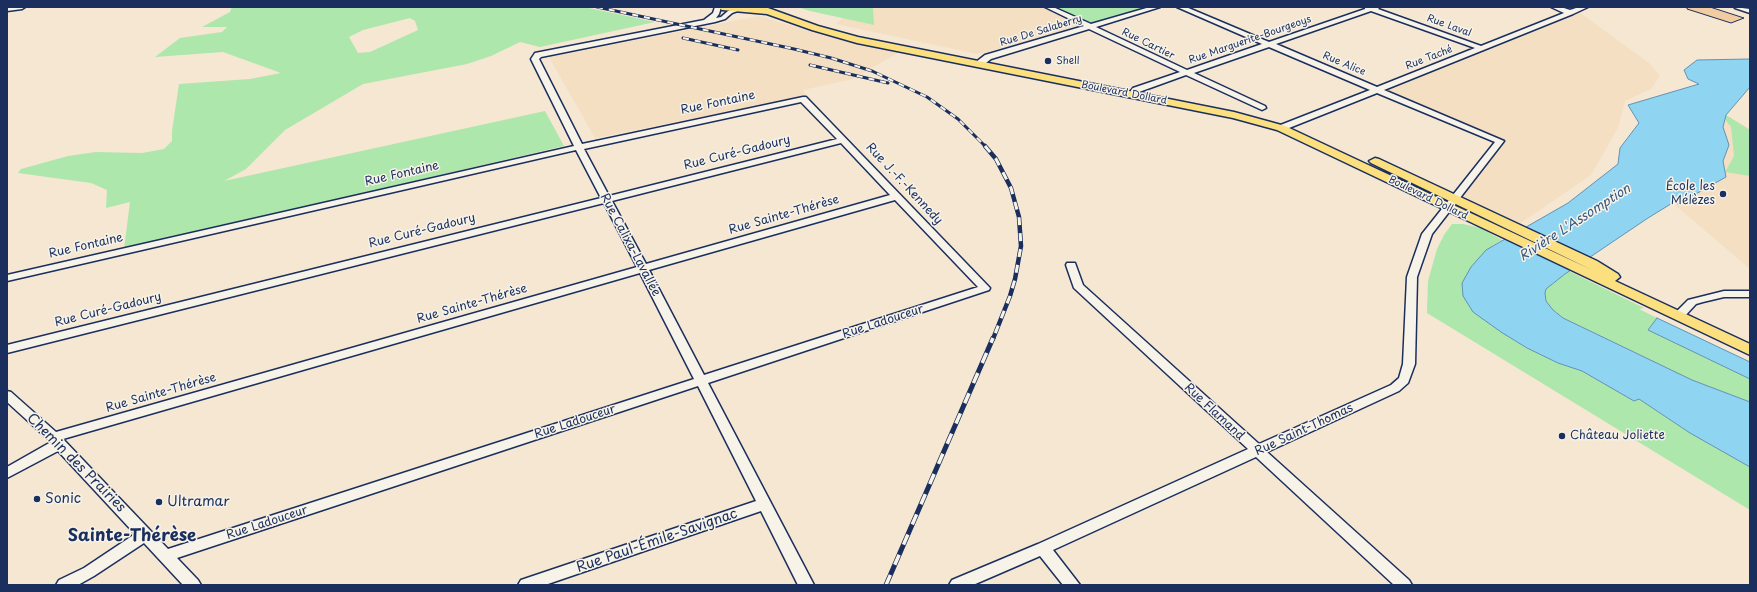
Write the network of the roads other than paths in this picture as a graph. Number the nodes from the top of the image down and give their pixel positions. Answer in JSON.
{"nodes":[{"id":1,"x":22,"y":7,"type":"edge"},
{"id":2,"x":718,"y":7,"type":"edge"},
{"id":3,"x":722,"y":7,"type":"edge"},
{"id":4,"x":749,"y":7,"type":"edge"},
{"id":5,"x":777,"y":7,"type":"edge"},
{"id":6,"x":1048,"y":7,"type":"edge"},
{"id":7,"x":1158,"y":7,"type":"edge"},
{"id":8,"x":1180,"y":7,"type":"edge"},
{"id":9,"x":1554,"y":7,"type":"edge"},
{"id":10,"x":1585,"y":7,"type":"edge"},
{"id":11,"x":1737,"y":7,"type":"edge"},
{"id":12,"x":1371,"y":8,"type":"edge"},
{"id":13,"x":7,"y":9,"type":"edge"},
{"id":14,"x":740,"y":9,"type":"junction"},
{"id":15,"x":1750,"y":11,"type":"edge"},
{"id":16,"x":1571,"y":13,"type":"junction"},
{"id":17,"x":703,"y":22,"type":"junction"},
{"id":18,"x":1089,"y":27,"type":"junction"},
{"id":19,"x":1268,"y":44,"type":"junction"},
{"id":20,"x":1481,"y":48,"type":"junction"},
{"id":21,"x":981,"y":62,"type":"junction"},
{"id":22,"x":1185,"y":73,"type":"junction"},
{"id":23,"x":1375,"y":90,"type":"junction"},
{"id":24,"x":1134,"y":92,"type":"junction"},
{"id":25,"x":803,"y":99,"type":"joint"},
{"id":26,"x":1262,"y":108,"type":"dead end"},
{"id":27,"x":1286,"y":126,"type":"junction"},
{"id":28,"x":844,"y":140,"type":"junction"},
{"id":29,"x":1500,"y":142,"type":"joint"},
{"id":30,"x":579,"y":147,"type":"junction"},
{"id":31,"x":897,"y":196,"type":"junction"},
{"id":32,"x":605,"y":198,"type":"junction"},
{"id":33,"x":1452,"y":204,"type":"junction"},
{"id":34,"x":1071,"y":265,"type":"dead end"},
{"id":35,"x":644,"y":268,"type":"junction"},
{"id":36,"x":7,"y":278,"type":"edge"},
{"id":37,"x":985,"y":288,"type":"joint"},
{"id":38,"x":1750,"y":294,"type":"edge"},
{"id":39,"x":1679,"y":315,"type":"junction"},
{"id":40,"x":7,"y":349,"type":"edge"},
{"id":41,"x":1750,"y":350,"type":"edge"},
{"id":42,"x":701,"y":381,"type":"junction"},
{"id":43,"x":7,"y":395,"type":"edge"},
{"id":44,"x":57,"y":441,"type":"junction"},
{"id":45,"x":1256,"y":451,"type":"junction"},
{"id":46,"x":7,"y":473,"type":"edge"},
{"id":47,"x":764,"y":504,"type":"junction"},
{"id":48,"x":146,"y":534,"type":"junction"},
{"id":49,"x":1043,"y":548,"type":"junction"},
{"id":50,"x":166,"y":556,"type":"junction"},
{"id":51,"x":64,"y":585,"type":"edge"},
{"id":52,"x":194,"y":585,"type":"edge"},
{"id":53,"x":526,"y":585,"type":"edge"},
{"id":54,"x":806,"y":585,"type":"edge"},
{"id":55,"x":957,"y":585,"type":"edge"},
{"id":56,"x":1072,"y":585,"type":"edge"},
{"id":57,"x":1404,"y":585,"type":"edge"}],
"edges":[{"from":1,"to":13,"type":"street"},
{"from":2,"to":17,"type":"street","name":"Rue Calixa-Lavallée"},
{"from":3,"to":14,"type":"main road","name":"Boulevard Dollard"},
{"from":4,"to":14,"type":"main road"},
{"from":5,"to":21,"type":"main road","name":"Boulevard Dollard"},
{"from":6,"to":18,"type":"street","name":"Rue Cartier"},
{"from":7,"to":18,"type":"street","name":"Rue De Salaberry"},
{"from":8,"to":19,"type":"street","name":"Rue Alice"},
{"from":9,"to":16,"type":"street"},
{"from":10,"to":16,"type":"street","name":"Rue Taché"},
{"from":11,"to":15,"type":"street"},
{"from":12,"to":19,"type":"street","name":"Rue Marguerite-Bourgeoys"},
{"from":12,"to":20,"type":"street","name":"Rue Laval"},
{"from":14,"to":17,"type":"street","name":"Rue Calixa-Lavallée"},
{"from":14,"to":21,"type":"main road","name":"Boulevard Dollard"},
{"from":16,"to":20,"type":"street","name":"Rue Taché"},
{"from":17,"to":30,"type":"street","name":"Rue Calixa-Lavallée"},
{"from":18,"to":21,"type":"street","name":"Rue De Salaberry"},
{"from":18,"to":22,"type":"street","name":"Rue Cartier"},
{"from":19,"to":22,"type":"street","name":"Rue Marguerite-Bourgeoys"},
{"from":19,"to":23,"type":"street","name":"Rue Alice"},
{"from":20,"to":23,"type":"street","name":"Rue Taché"},
{"from":21,"to":24,"type":"main road","name":"Boulevard Dollard"},
{"from":22,"to":24,"type":"street","name":"Rue Marguerite-Bourgeoys"},
{"from":22,"to":26,"type":"street","name":"Rue Cartier"},
{"from":23,"to":27,"type":"street","name":"Rue Taché"},
{"from":23,"to":29,"type":"street","name":"Rue Alice"},
{"from":24,"to":27,"type":"main road","name":"Boulevard Dollard"},
{"from":25,"to":28,"type":"street","name":"Rue J.-F.-Kennedy"},
{"from":25,"to":30,"type":"street","name":"Rue Fontaine"},
{"from":27,"to":33,"type":"main road","name":"Boulevard Dollard"},
{"from":28,"to":31,"type":"street","name":"Rue J.-F.-Kennedy"},
{"from":28,"to":32,"type":"street","name":"Rue Curé-Gadoury"},
{"from":29,"to":33,"type":"street","name":"Rue Saint-Thomas"},
{"from":30,"to":32,"type":"street","name":"Rue Calixa-Lavallée"},
{"from":30,"to":36,"type":"street","name":"Rue Fontaine"},
{"from":31,"to":35,"type":"street","name":"Rue Sainte-Thérèse"},
{"from":31,"to":37,"type":"street","name":"Rue J.-F.-Kennedy"},
{"from":32,"to":35,"type":"street","name":"Rue Calixa-Lavallée"},
{"from":32,"to":40,"type":"street","name":"Rue Curé-Gadoury"},
{"from":33,"to":39,"type":"main road","name":"Boulevard Dollard"},
{"from":33,"to":45,"type":"street","name":"Rue Saint-Thomas"},
{"from":34,"to":45,"type":"street","name":"Rue Flamand"},
{"from":35,"to":42,"type":"street","name":"Rue Calixa-Lavallée"},
{"from":35,"to":44,"type":"street","name":"Rue Sainte-Thérèse"},
{"from":37,"to":42,"type":"street","name":"Rue Ladouceur"},
{"from":38,"to":39,"type":"street"},
{"from":39,"to":41,"type":"main road","name":"Boulevard Dollard"},
{"from":42,"to":47,"type":"street","name":"Rue Calixa-Lavallée"},
{"from":42,"to":50,"type":"street","name":"Rue Ladouceur"},
{"from":43,"to":44,"type":"street","name":"Chemin des Prairies"},
{"from":44,"to":46,"type":"street","name":"Rue Sainte-Thérèse"},
{"from":44,"to":48,"type":"street","name":"Chemin des Prairies"},
{"from":45,"to":49,"type":"street","name":"Rue Saint-Thomas"},
{"from":45,"to":57,"type":"street","name":"Rue Flamand"},
{"from":47,"to":53,"type":"street","name":"Rue Paul-Émile-Savignac"},
{"from":47,"to":54,"type":"street","name":"Rue Calixa-Lavallée"},
{"from":48,"to":50,"type":"street","name":"Chemin des Prairies"},
{"from":48,"to":51,"type":"street"},
{"from":49,"to":55,"type":"street","name":"Rue Saint-Thomas"},
{"from":49,"to":56,"type":"street"},
{"from":50,"to":52,"type":"street","name":"Chemin des Prairies"}]}
